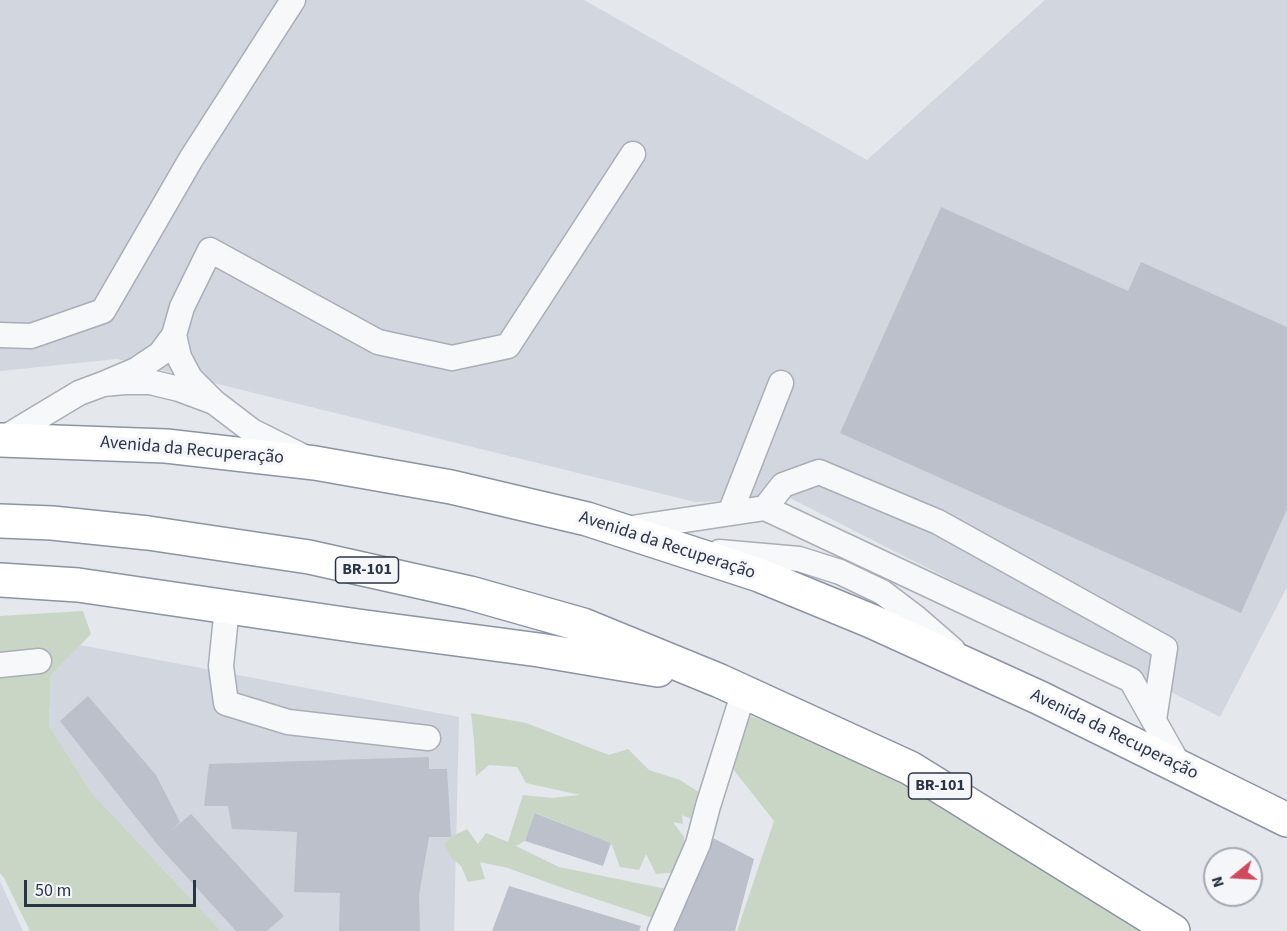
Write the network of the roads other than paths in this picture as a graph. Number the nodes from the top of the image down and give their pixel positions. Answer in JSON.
{"nodes":[{"id":1,"x":293,"y":0,"type":"edge"},
{"id":2,"x":633,"y":154,"type":"dead end"},
{"id":3,"x":0,"y":335,"type":"edge"},
{"id":4,"x":174,"y":335,"type":"junction"},
{"id":5,"x":781,"y":382,"type":"dead end"},
{"id":6,"x":104,"y":384,"type":"junction"},
{"id":7,"x":214,"y":402,"type":"junction"},
{"id":8,"x":0,"y":440,"type":"edge"},
{"id":9,"x":315,"y":463,"type":"junction"},
{"id":10,"x":765,"y":508,"type":"junction"},
{"id":11,"x":730,"y":513,"type":"junction"},
{"id":12,"x":0,"y":521,"type":"edge"},
{"id":13,"x":620,"y":530,"type":"junction"},
{"id":14,"x":0,"y":580,"type":"edge"},
{"id":15,"x":227,"y":607,"type":"junction"},
{"id":16,"x":39,"y":661,"type":"dead end"},
{"id":17,"x":0,"y":665,"type":"edge"},
{"id":18,"x":732,"y":686,"type":"junction"},
{"id":19,"x":1154,"y":720,"type":"junction"},
{"id":20,"x":428,"y":738,"type":"dead end"},
{"id":21,"x":1180,"y":767,"type":"junction"},
{"id":22,"x":1287,"y":820,"type":"edge"},
{"id":23,"x":660,"y":931,"type":"edge"},
{"id":24,"x":1173,"y":931,"type":"edge"}],
"edges":[{"from":1,"to":3,"type":"lane"},
{"from":2,"to":4,"type":"lane"},
{"from":4,"to":6,"type":"lane"},
{"from":4,"to":7,"type":"lane"},
{"from":5,"to":11,"type":"lane"},
{"from":6,"to":7,"type":"lane"},
{"from":6,"to":8,"type":"lane"},
{"from":7,"to":9,"type":"lane"},
{"from":8,"to":9,"type":"highway","name":"Avenida da Recuperação"},
{"from":9,"to":13,"type":"highway","name":"Avenida da Recuperação"},
{"from":10,"to":11,"type":"lane"},
{"from":10,"to":19,"type":"lane"},
{"from":10,"to":19,"type":"lane"},
{"from":11,"to":13,"type":"lane"},
{"from":12,"to":18,"type":"highway","number":"BR-101"},
{"from":13,"to":21,"type":"highway","name":"Avenida da Recuperação"},
{"from":14,"to":15,"type":"highway"},
{"from":15,"to":18,"type":"highway"},
{"from":15,"to":20,"type":"lane"},
{"from":16,"to":17,"type":"lane"},
{"from":18,"to":23,"type":"lane"},
{"from":18,"to":24,"type":"highway","number":"BR-101"},
{"from":19,"to":21,"type":"lane"},
{"from":21,"to":22,"type":"highway","name":"Avenida da Recuperação"}]}
